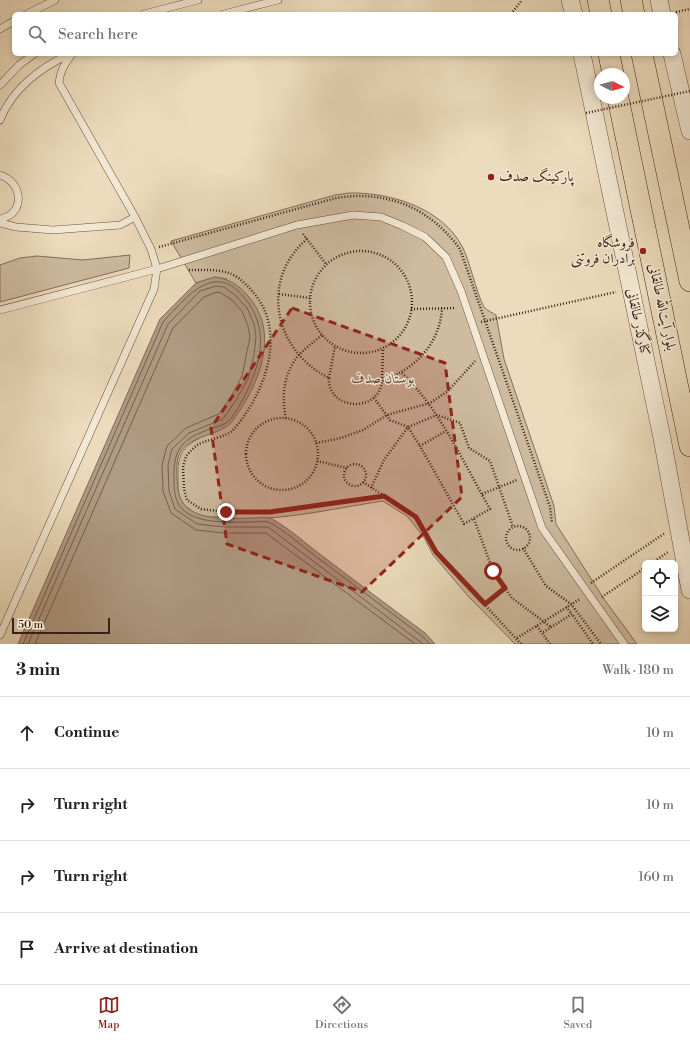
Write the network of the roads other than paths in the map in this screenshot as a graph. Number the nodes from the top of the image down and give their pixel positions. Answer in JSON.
{"nodes":[{"id":1,"x":55,"y":0,"type":"edge"},
{"id":2,"x":198,"y":0,"type":"edge"},
{"id":3,"x":278,"y":0,"type":"edge"},
{"id":4,"x":570,"y":0,"type":"edge"},
{"id":5,"x":631,"y":0,"type":"edge"},
{"id":6,"x":659,"y":0,"type":"edge"},
{"id":7,"x":31,"y":12,"type":"edge"},
{"id":8,"x":152,"y":12,"type":"edge"},
{"id":9,"x":232,"y":12,"type":"edge"},
{"id":10,"x":573,"y":12,"type":"edge"},
{"id":11,"x":634,"y":12,"type":"edge"},
{"id":12,"x":662,"y":12,"type":"edge"},
{"id":13,"x":12,"y":22,"type":"edge"},
{"id":14,"x":0,"y":29,"type":"edge"},
{"id":15,"x":31,"y":56,"type":"edge"},
{"id":16,"x":66,"y":56,"type":"edge"},
{"id":17,"x":70,"y":56,"type":"edge"},
{"id":18,"x":582,"y":56,"type":"edge"},
{"id":19,"x":610,"y":56,"type":"edge"},
{"id":20,"x":642,"y":56,"type":"edge"},
{"id":21,"x":672,"y":56,"type":"edge"},
{"id":22,"x":612,"y":68,"type":"edge"},
{"id":23,"x":0,"y":85,"type":"edge"},
{"id":24,"x":619,"y":104,"type":"edge"},
{"id":25,"x":0,"y":120,"type":"edge"},
{"id":26,"x":690,"y":131,"type":"edge"},
{"id":27,"x":1,"y":174,"type":"edge"},
{"id":28,"x":135,"y":217,"type":"junction"},
{"id":29,"x":0,"y":219,"type":"edge"},
{"id":30,"x":0,"y":222,"type":"edge"},
{"id":31,"x":156,"y":269,"type":"junction"},
{"id":32,"x":690,"y":281,"type":"edge"},
{"id":33,"x":0,"y":310,"type":"edge"},
{"id":34,"x":690,"y":446,"type":"edge"},
{"id":35,"x":690,"y":590,"type":"edge"},
{"id":36,"x":0,"y":635,"type":"edge"},
{"id":37,"x":624,"y":644,"type":"edge"}],
"edges":[{"from":1,"to":7,"type":"lane"},
{"from":2,"to":8,"type":"lane"},
{"from":3,"to":9,"type":"lane"},
{"from":4,"to":10,"type":"street"},
{"from":5,"to":11,"type":"main road"},
{"from":6,"to":12,"type":"street"},
{"from":13,"to":14,"type":"lane"},
{"from":15,"to":23,"type":"lane"},
{"from":16,"to":25,"type":"lane"},
{"from":17,"to":28,"type":"lane"},
{"from":18,"to":35,"type":"street","name":"کنارگذر طالقانی"},
{"from":19,"to":22,"type":"main road"},
{"from":20,"to":32,"type":"main road"},
{"from":21,"to":26,"type":"street"},
{"from":24,"to":34,"type":"main road","name":"بلوار آیت‌الله طالقانی"},
{"from":27,"to":29,"type":"lane"},
{"from":28,"to":30,"type":"lane"},
{"from":28,"to":31,"type":"lane"},
{"from":31,"to":33,"type":"lane"},
{"from":31,"to":36,"type":"lane"},
{"from":31,"to":37,"type":"lane"}]}
